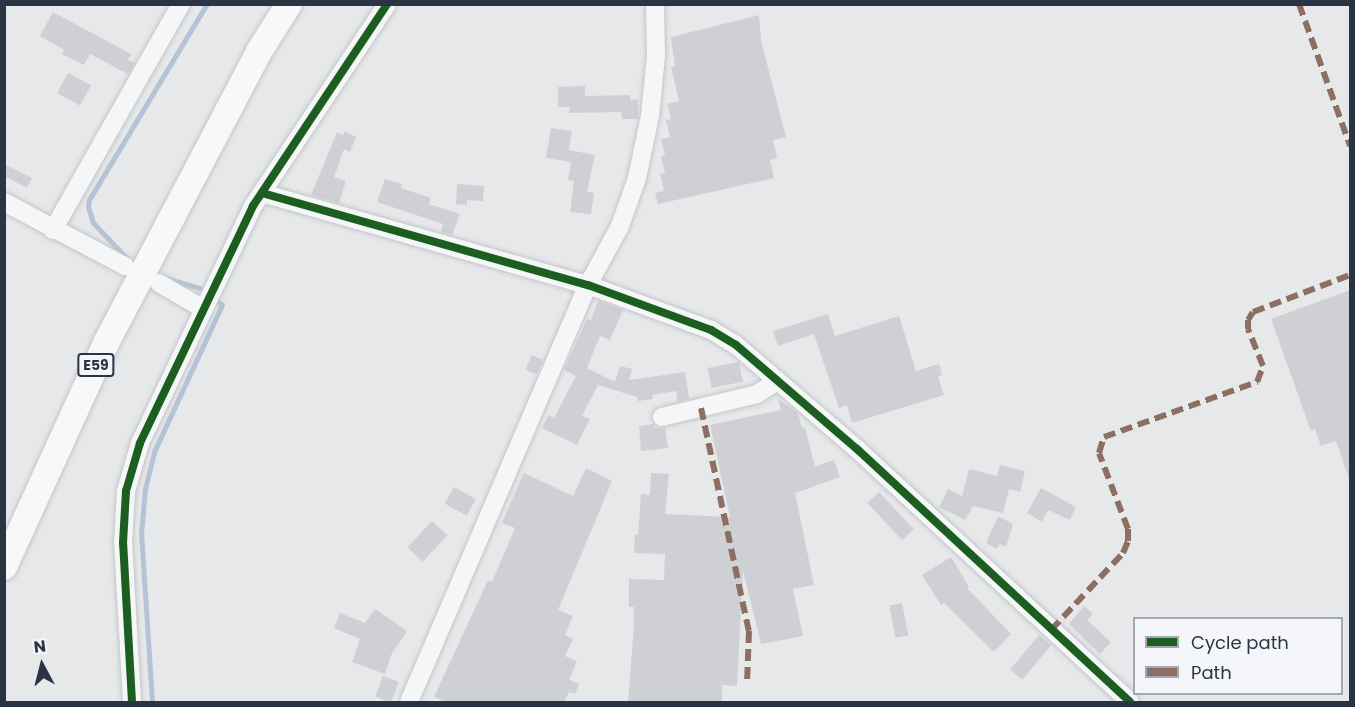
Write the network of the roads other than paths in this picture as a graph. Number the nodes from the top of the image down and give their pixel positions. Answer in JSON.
{"nodes":[{"id":1,"x":181,"y":4,"type":"edge"},
{"id":2,"x":289,"y":4,"type":"edge"},
{"id":3,"x":304,"y":4,"type":"edge"},
{"id":4,"x":387,"y":4,"type":"edge"},
{"id":5,"x":655,"y":4,"type":"edge"},
{"id":6,"x":197,"y":167,"type":"junction"},
{"id":7,"x":262,"y":193,"type":"junction"},
{"id":8,"x":4,"y":202,"type":"edge"},
{"id":9,"x":53,"y":230,"type":"junction"},
{"id":10,"x":124,"y":266,"type":"dead end"},
{"id":11,"x":159,"y":283,"type":"dead end"},
{"id":12,"x":588,"y":285,"type":"junction"},
{"id":13,"x":202,"y":308,"type":"junction"},
{"id":14,"x":777,"y":381,"type":"junction"},
{"id":15,"x":662,"y":417,"type":"dead end"},
{"id":16,"x":4,"y":567,"type":"edge"},
{"id":17,"x":132,"y":702,"type":"edge"},
{"id":18,"x":409,"y":702,"type":"edge"},
{"id":19,"x":1130,"y":702,"type":"edge"}],
"edges":[{"from":1,"to":9,"type":"street"},
{"from":2,"to":6,"type":"highway","number":"E59"},
{"from":3,"to":6,"type":"highway","number":"E59"},
{"from":4,"to":7,"type":"street"},
{"from":5,"to":12,"type":"street"},
{"from":6,"to":16,"type":"highway","number":"E59"},
{"from":7,"to":12,"type":"street"},
{"from":7,"to":13,"type":"street"},
{"from":8,"to":9,"type":"street"},
{"from":9,"to":10,"type":"street"},
{"from":11,"to":13,"type":"street"},
{"from":12,"to":14,"type":"street"},
{"from":12,"to":18,"type":"street"},
{"from":13,"to":17,"type":"street"},
{"from":14,"to":15,"type":"street"},
{"from":14,"to":19,"type":"street"}]}
